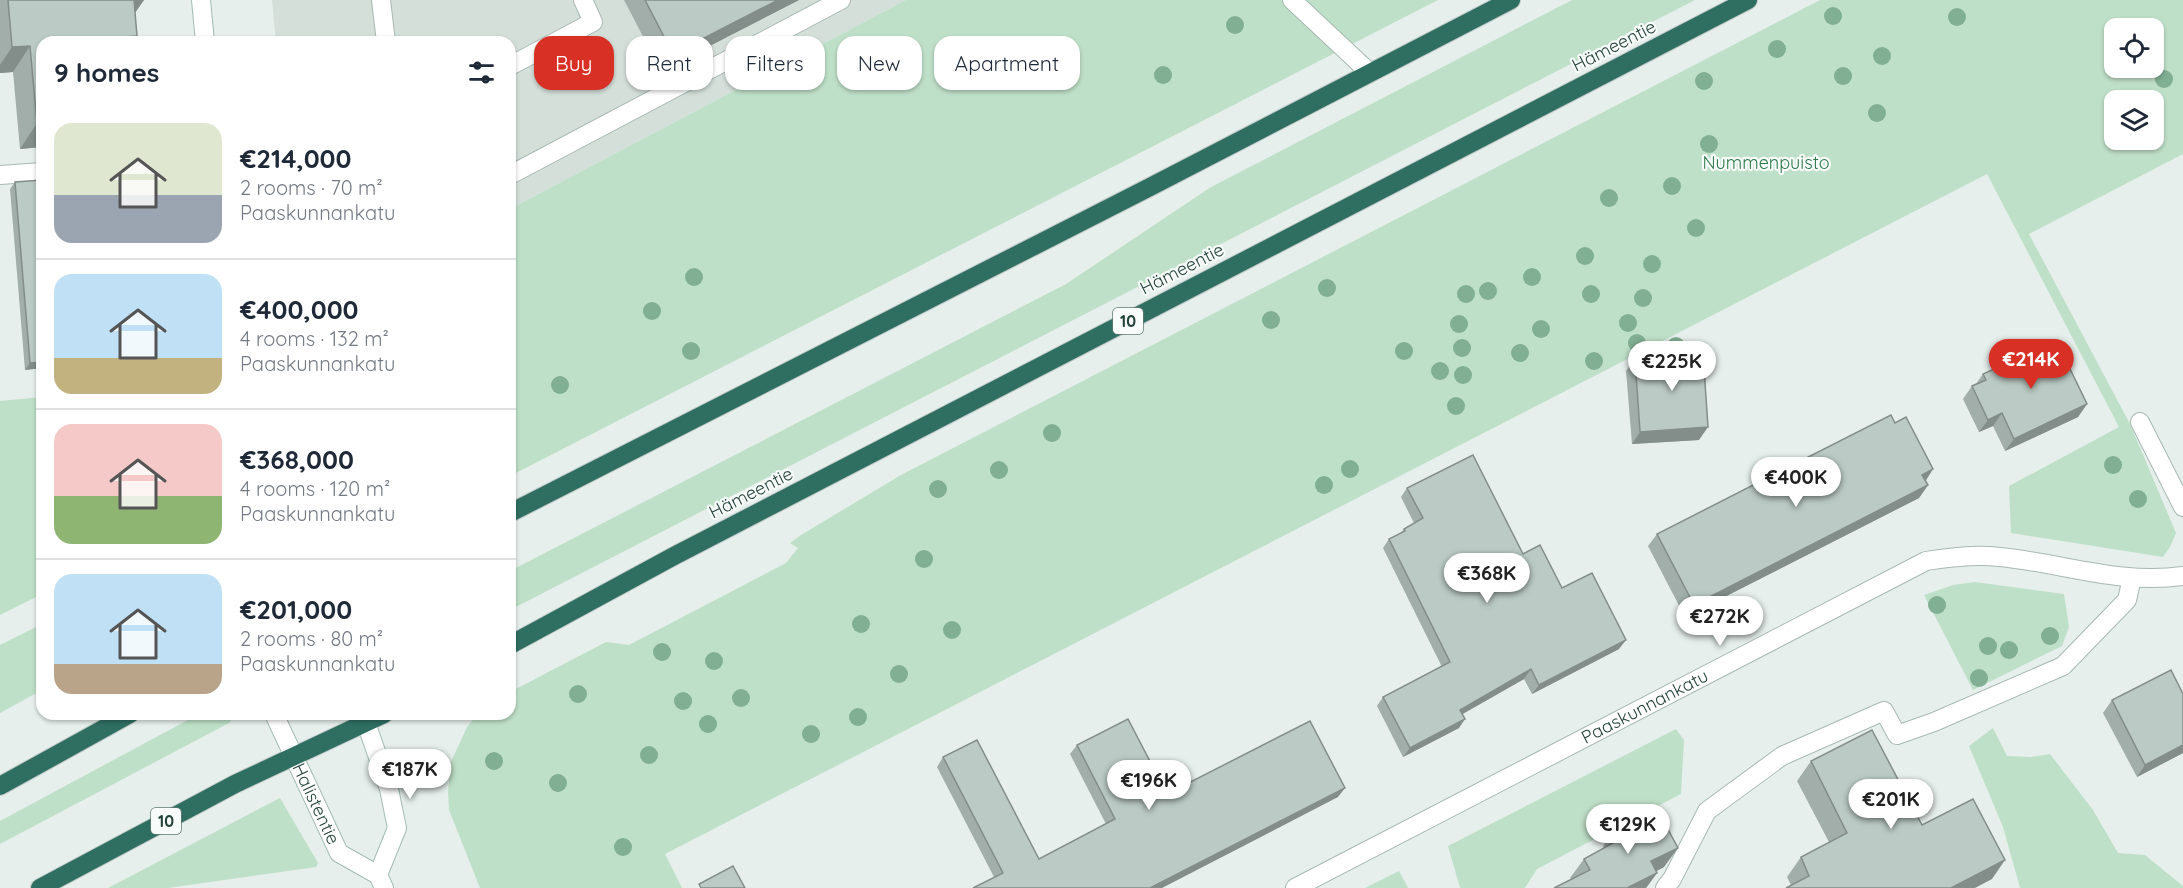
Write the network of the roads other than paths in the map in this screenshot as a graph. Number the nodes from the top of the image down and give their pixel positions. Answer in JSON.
{"nodes":[{"id":1,"x":201,"y":0,"type":"edge"},
{"id":2,"x":381,"y":0,"type":"edge"},
{"id":3,"x":583,"y":0,"type":"edge"},
{"id":4,"x":841,"y":0,"type":"edge"},
{"id":5,"x":1292,"y":0,"type":"edge"},
{"id":6,"x":1511,"y":0,"type":"edge"},
{"id":7,"x":1748,"y":0,"type":"edge"},
{"id":8,"x":204,"y":36,"type":"edge"},
{"id":9,"x":385,"y":36,"type":"edge"},
{"id":10,"x":516,"y":63,"type":"edge"},
{"id":11,"x":1370,"y":73,"type":"junction"},
{"id":12,"x":36,"y":172,"type":"edge"},
{"id":13,"x":516,"y":172,"type":"edge"},
{"id":14,"x":0,"y":175,"type":"edge"},
{"id":15,"x":2140,"y":422,"type":"dead end"},
{"id":16,"x":2183,"y":507,"type":"edge"},
{"id":17,"x":516,"y":510,"type":"edge"},
{"id":18,"x":2183,"y":576,"type":"edge"},
{"id":19,"x":2132,"y":578,"type":"junction"},
{"id":20,"x":516,"y":642,"type":"edge"},
{"id":21,"x":119,"y":720,"type":"edge"},
{"id":22,"x":277,"y":720,"type":"edge"},
{"id":23,"x":363,"y":720,"type":"edge"},
{"id":24,"x":365,"y":720,"type":"edge"},
{"id":25,"x":292,"y":757,"type":"junction"},
{"id":26,"x":0,"y":786,"type":"edge"},
{"id":27,"x":381,"y":882,"type":"edge"},
{"id":28,"x":40,"y":888,"type":"edge"},
{"id":29,"x":1295,"y":888,"type":"edge"},
{"id":30,"x":1665,"y":888,"type":"edge"}],
"edges":[{"from":1,"to":8,"type":"street"},
{"from":2,"to":9,"type":"street"},
{"from":3,"to":10,"type":"street"},
{"from":4,"to":13,"type":"street"},
{"from":5,"to":11,"type":"street"},
{"from":6,"to":11,"type":"highway"},
{"from":7,"to":20,"type":"highway","name":"Hämeentie","number":"10"},
{"from":11,"to":17,"type":"highway"},
{"from":12,"to":14,"type":"street"},
{"from":15,"to":16,"type":"street"},
{"from":18,"to":19,"type":"street","name":"Paaskunnankatu"},
{"from":19,"to":29,"type":"street","name":"Paaskunnankatu"},
{"from":19,"to":30,"type":"street"},
{"from":21,"to":26,"type":"highway"},
{"from":22,"to":25,"type":"street","name":"Halistentie"},
{"from":23,"to":25,"type":"highway","number":"10"},
{"from":24,"to":27,"type":"street","name":"Halistentie"},
{"from":25,"to":27,"type":"street","name":"Halistentie"},
{"from":25,"to":28,"type":"highway","number":"10"}]}
